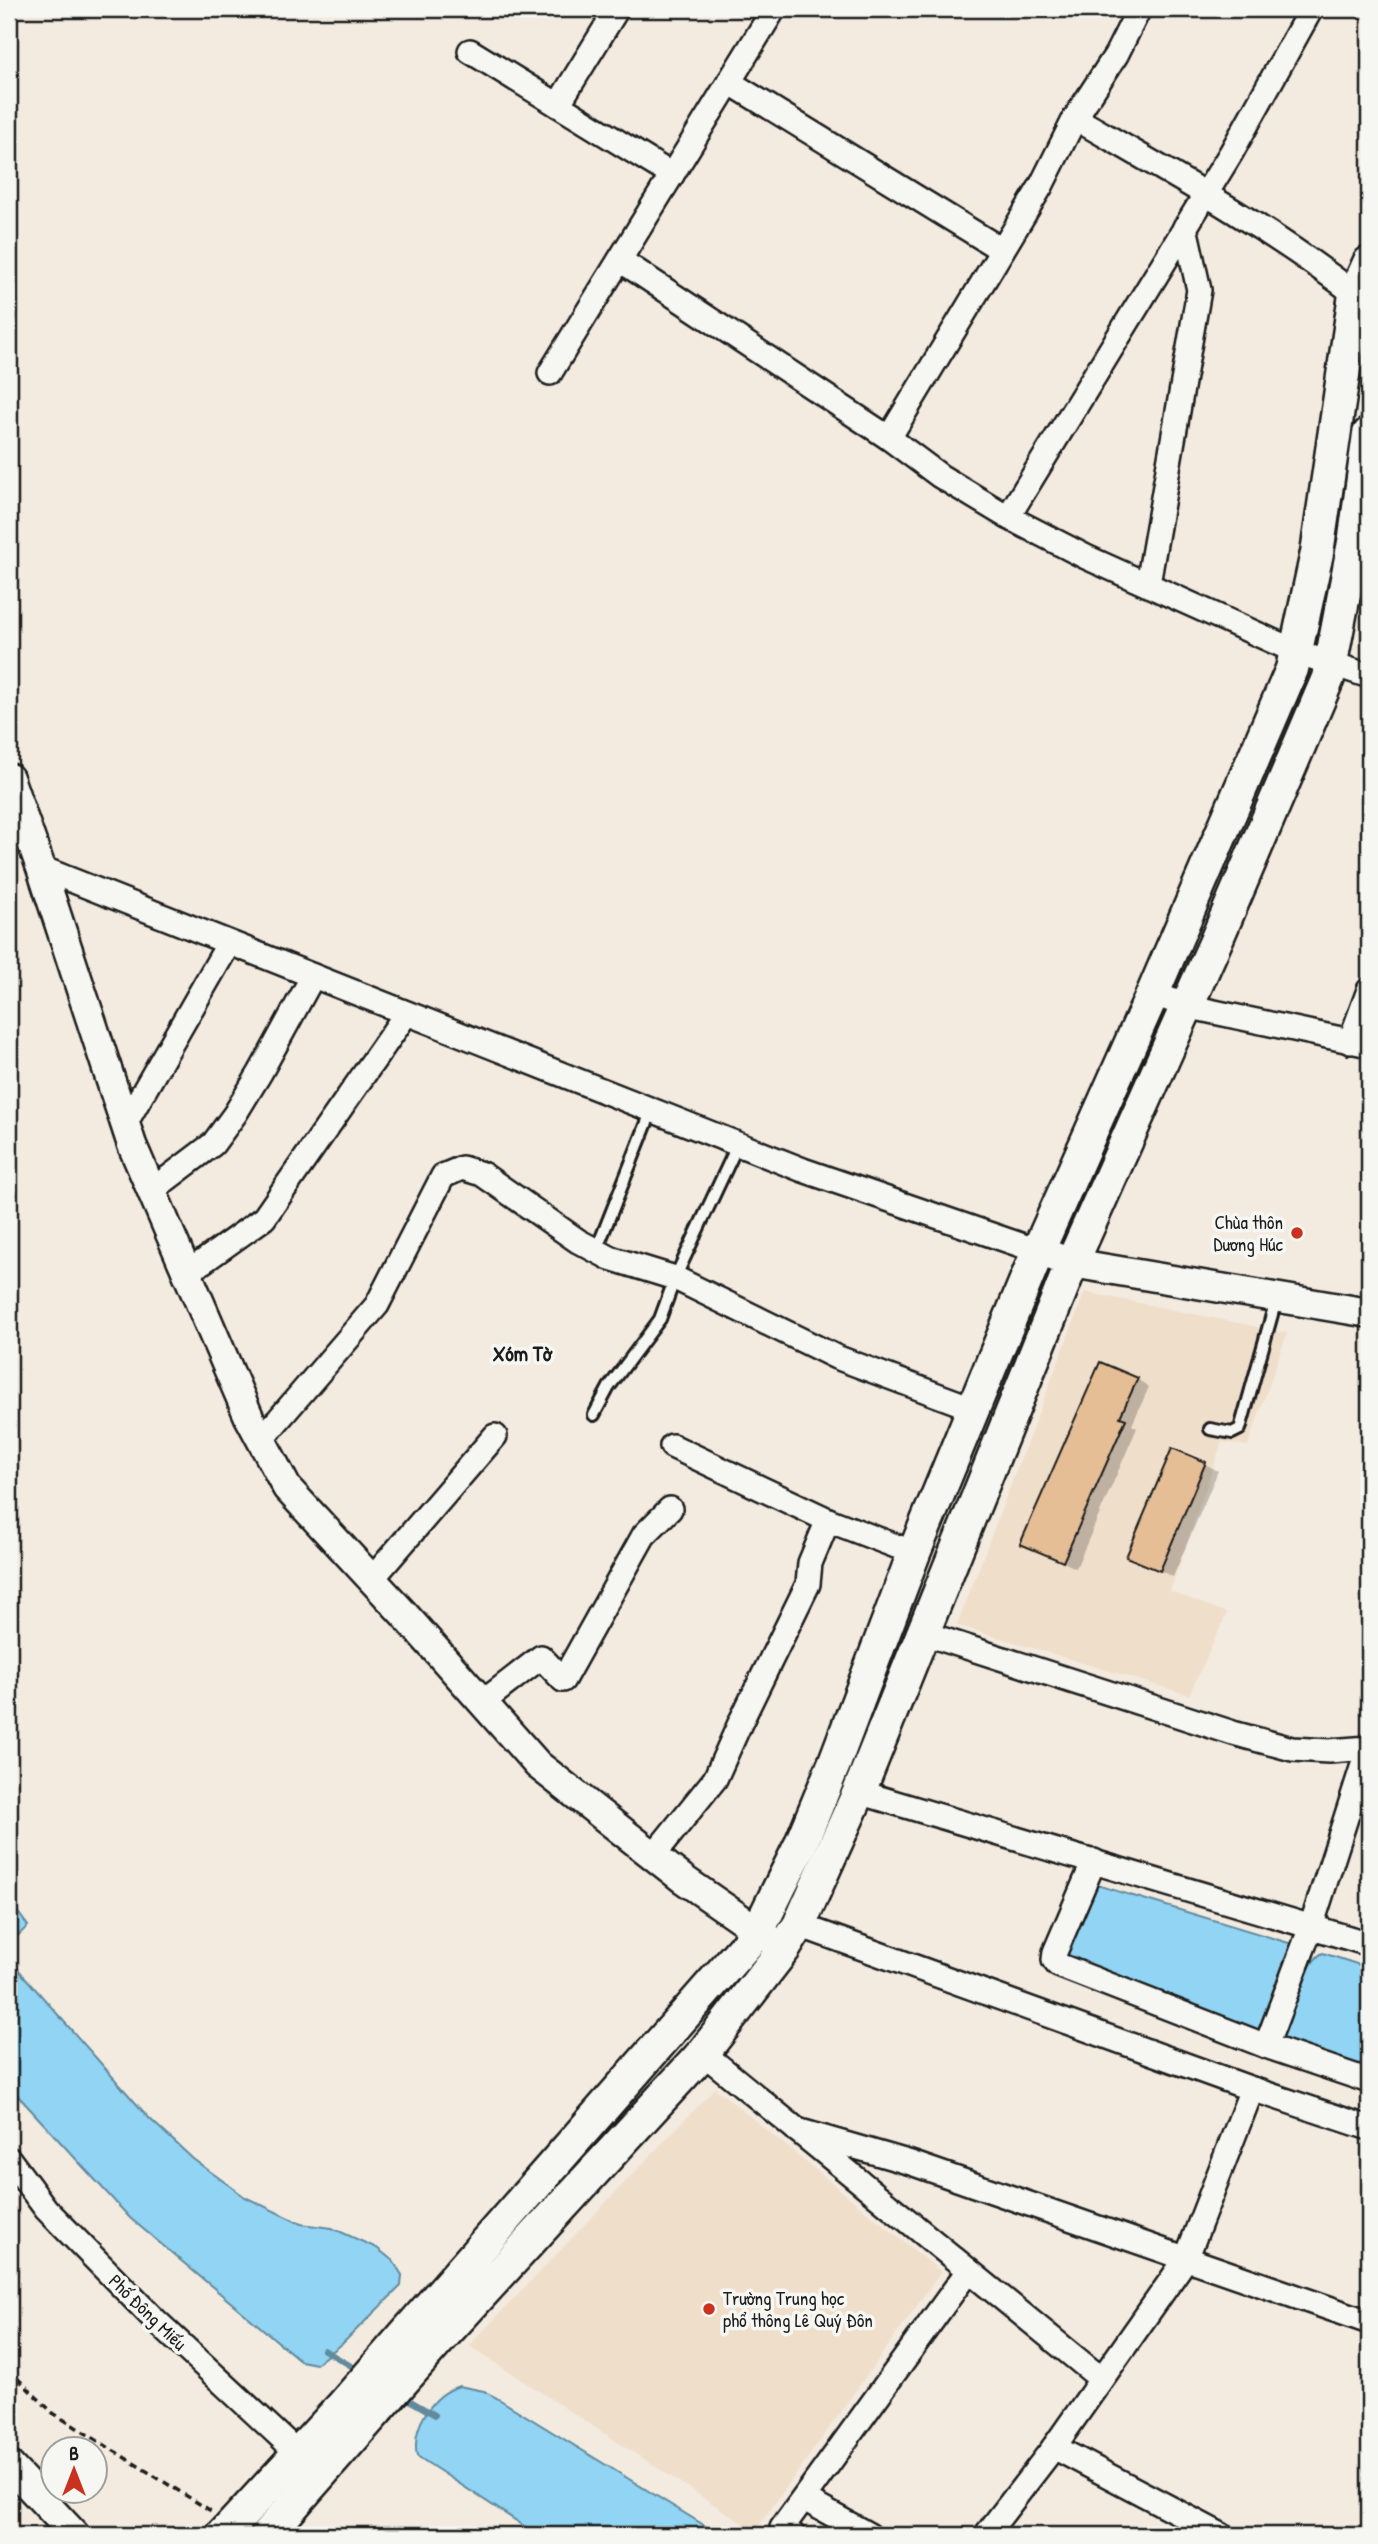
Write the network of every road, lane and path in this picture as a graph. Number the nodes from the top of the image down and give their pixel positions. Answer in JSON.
{"nodes":[{"id":1,"x":617,"y":9,"type":"edge"},
{"id":2,"x":774,"y":9,"type":"edge"},
{"id":3,"x":1139,"y":9,"type":"edge"},
{"id":4,"x":1311,"y":9,"type":"edge"},
{"id":5,"x":470,"y":51,"type":"dead end"},
{"id":6,"x":729,"y":82,"type":"junction"},
{"id":7,"x":558,"y":105,"type":"junction"},
{"id":8,"x":1075,"y":118,"type":"junction"},
{"id":9,"x":672,"y":174,"type":"junction"},
{"id":10,"x":1205,"y":195,"type":"junction"},
{"id":11,"x":1185,"y":227,"type":"junction"},
{"id":12,"x":1002,"y":250,"type":"junction"},
{"id":13,"x":620,"y":260,"type":"junction"},
{"id":14,"x":1369,"y":262,"type":"edge"},
{"id":15,"x":1362,"y":297,"type":"edge"},
{"id":16,"x":550,"y":373,"type":"dead end"},
{"id":17,"x":1369,"y":434,"type":"edge"},
{"id":18,"x":889,"y":438,"type":"junction"},
{"id":19,"x":1008,"y":517,"type":"junction"},
{"id":20,"x":1148,"y":584,"type":"junction"},
{"id":21,"x":1297,"y":652,"type":"junction"},
{"id":22,"x":1331,"y":664,"type":"junction"},
{"id":23,"x":1369,"y":676,"type":"edge"},
{"id":24,"x":9,"y":778,"type":"edge"},
{"id":25,"x":41,"y":868,"type":"junction"},
{"id":26,"x":229,"y":943,"type":"junction"},
{"id":27,"x":313,"y":976,"type":"junction"},
{"id":28,"x":1369,"y":990,"type":"edge"},
{"id":29,"x":1153,"y":993,"type":"junction"},
{"id":30,"x":1186,"y":1006,"type":"junction"},
{"id":31,"x":406,"y":1014,"type":"junction"},
{"id":32,"x":1360,"y":1043,"type":"edge"},
{"id":33,"x":652,"y":1110,"type":"junction"},
{"id":34,"x":125,"y":1124,"type":"junction"},
{"id":35,"x":738,"y":1144,"type":"junction"},
{"id":36,"x":151,"y":1191,"type":"junction"},
{"id":37,"x":596,"y":1251,"type":"junction"},
{"id":38,"x":1038,"y":1251,"type":"junction"},
{"id":39,"x":1072,"y":1263,"type":"junction"},
{"id":40,"x":187,"y":1273,"type":"junction"},
{"id":41,"x":675,"y":1278,"type":"junction"},
{"id":42,"x":1277,"y":1297,"type":"junction"},
{"id":43,"x":1369,"y":1313,"type":"edge"},
{"id":44,"x":972,"y":1408,"type":"junction"},
{"id":45,"x":594,"y":1415,"type":"dead end"},
{"id":46,"x":1210,"y":1429,"type":"dead end"},
{"id":47,"x":495,"y":1436,"type":"dead end"},
{"id":48,"x":261,"y":1440,"type":"junction"},
{"id":49,"x":673,"y":1446,"type":"dead end"},
{"id":50,"x":670,"y":1510,"type":"dead end"},
{"id":51,"x":828,"y":1520,"type":"junction"},
{"id":52,"x":914,"y":1552,"type":"junction"},
{"id":53,"x":372,"y":1579,"type":"junction"},
{"id":54,"x":923,"y":1633,"type":"junction"},
{"id":55,"x":483,"y":1702,"type":"junction"},
{"id":56,"x":1369,"y":1747,"type":"edge"},
{"id":57,"x":859,"y":1792,"type":"junction"},
{"id":58,"x":653,"y":1856,"type":"junction"},
{"id":59,"x":1094,"y":1861,"type":"junction"},
{"id":60,"x":1311,"y":1927,"type":"junction"},
{"id":61,"x":758,"y":1931,"type":"junction"},
{"id":62,"x":792,"y":1937,"type":"junction"},
{"id":63,"x":1369,"y":1944,"type":"edge"},
{"id":64,"x":1266,"y":2046,"type":"junction"},
{"id":65,"x":703,"y":2053,"type":"junction"},
{"id":66,"x":1369,"y":2081,"type":"edge"},
{"id":67,"x":1252,"y":2089,"type":"junction"},
{"id":68,"x":1369,"y":2128,"type":"edge"},
{"id":69,"x":797,"y":2130,"type":"junction"},
{"id":70,"x":9,"y":2159,"type":"edge"},
{"id":71,"x":526,"y":2195,"type":"junction"},
{"id":72,"x":550,"y":2218,"type":"junction"},
{"id":73,"x":1186,"y":2259,"type":"junction"},
{"id":74,"x":968,"y":2271,"type":"junction"},
{"id":75,"x":1369,"y":2322,"type":"edge"},
{"id":76,"x":9,"y":2370,"type":"edge"},
{"id":77,"x":1100,"y":2378,"type":"junction"},
{"id":78,"x":1054,"y":2446,"type":"junction"},
{"id":79,"x":299,"y":2454,"type":"junction"},
{"id":80,"x":9,"y":2465,"type":"edge"},
{"id":81,"x":804,"y":2499,"type":"junction"},
{"id":82,"x":227,"y":2531,"type":"edge"},
{"id":83,"x":75,"y":2535,"type":"edge"},
{"id":84,"x":267,"y":2535,"type":"edge"},
{"id":85,"x":793,"y":2535,"type":"edge"},
{"id":86,"x":869,"y":2535,"type":"edge"},
{"id":87,"x":986,"y":2535,"type":"edge"},
{"id":88,"x":1221,"y":2535,"type":"edge"}],
"edges":[{"from":1,"to":7,"type":"street"},
{"from":2,"to":6,"type":"street"},
{"from":3,"to":8,"type":"street"},
{"from":4,"to":10,"type":"street"},
{"from":5,"to":7,"type":"street"},
{"from":6,"to":9,"type":"street"},
{"from":6,"to":12,"type":"street"},
{"from":7,"to":9,"type":"street"},
{"from":8,"to":10,"type":"street"},
{"from":8,"to":12,"type":"street"},
{"from":9,"to":13,"type":"street"},
{"from":10,"to":11,"type":"street"},
{"from":10,"to":15,"type":"street"},
{"from":11,"to":19,"type":"street"},
{"from":11,"to":20,"type":"street"},
{"from":12,"to":18,"type":"street"},
{"from":13,"to":16,"type":"street"},
{"from":13,"to":18,"type":"street"},
{"from":14,"to":15,"type":"main road"},
{"from":15,"to":21,"type":"main road"},
{"from":17,"to":22,"type":"main road"},
{"from":18,"to":19,"type":"street"},
{"from":19,"to":20,"type":"street"},
{"from":20,"to":21,"type":"street"},
{"from":21,"to":22,"type":"street"},
{"from":21,"to":29,"type":"main road"},
{"from":22,"to":23,"type":"street"},
{"from":22,"to":30,"type":"main road"},
{"from":24,"to":25,"type":"street"},
{"from":25,"to":26,"type":"street"},
{"from":25,"to":34,"type":"street"},
{"from":26,"to":27,"type":"street"},
{"from":26,"to":34,"type":"street"},
{"from":27,"to":31,"type":"street"},
{"from":27,"to":36,"type":"street"},
{"from":28,"to":32,"type":"street"},
{"from":29,"to":30,"type":"street"},
{"from":29,"to":38,"type":"main road"},
{"from":30,"to":32,"type":"street"},
{"from":30,"to":39,"type":"main road"},
{"from":31,"to":33,"type":"street"},
{"from":31,"to":40,"type":"street"},
{"from":33,"to":35,"type":"street"},
{"from":33,"to":37,"type":"lane"},
{"from":34,"to":36,"type":"street"},
{"from":35,"to":38,"type":"street"},
{"from":35,"to":41,"type":"lane"},
{"from":36,"to":40,"type":"street"},
{"from":37,"to":41,"type":"street"},
{"from":37,"to":48,"type":"street"},
{"from":38,"to":39,"type":"street"},
{"from":38,"to":44,"type":"main road"},
{"from":39,"to":42,"type":"street"},
{"from":39,"to":54,"type":"main road"},
{"from":40,"to":48,"type":"street"},
{"from":41,"to":44,"type":"street"},
{"from":41,"to":45,"type":"lane"},
{"from":42,"to":43,"type":"street"},
{"from":42,"to":46,"type":"lane"},
{"from":44,"to":52,"type":"main road"},
{"from":47,"to":53,"type":"street"},
{"from":48,"to":53,"type":"street"},
{"from":49,"to":51,"type":"street"},
{"from":50,"to":55,"type":"street"},
{"from":51,"to":52,"type":"street"},
{"from":51,"to":58,"type":"street"},
{"from":52,"to":61,"type":"main road"},
{"from":53,"to":55,"type":"street"},
{"from":54,"to":56,"type":"street"},
{"from":54,"to":57,"type":"main road"},
{"from":55,"to":58,"type":"street"},
{"from":56,"to":60,"type":"street"},
{"from":57,"to":59,"type":"street"},
{"from":57,"to":62,"type":"main road"},
{"from":58,"to":61,"type":"street"},
{"from":59,"to":60,"type":"street"},
{"from":59,"to":64,"type":"street"},
{"from":60,"to":63,"type":"street"},
{"from":60,"to":64,"type":"street"},
{"from":61,"to":62,"type":"street"},
{"from":61,"to":71,"type":"main road"},
{"from":62,"to":65,"type":"main road"},
{"from":62,"to":67,"type":"street"},
{"from":64,"to":66,"type":"street"},
{"from":65,"to":69,"type":"street"},
{"from":65,"to":72,"type":"main road"},
{"from":67,"to":68,"type":"street"},
{"from":67,"to":73,"type":"street"},
{"from":69,"to":73,"type":"street"},
{"from":69,"to":74,"type":"street"},
{"from":70,"to":79,"type":"street","name":"Phố Đông Miếu"},
{"from":71,"to":72,"type":"main road"},
{"from":71,"to":79,"type":"main road"},
{"from":72,"to":84,"type":"main road"},
{"from":73,"to":75,"type":"street"},
{"from":73,"to":77,"type":"street"},
{"from":74,"to":77,"type":"street"},
{"from":74,"to":81,"type":"street"},
{"from":76,"to":82,"type":"path"},
{"from":77,"to":78,"type":"street"},
{"from":78,"to":87,"type":"street"},
{"from":78,"to":88,"type":"street"},
{"from":79,"to":82,"type":"main road"},
{"from":80,"to":83,"type":"street"},
{"from":81,"to":85,"type":"street"},
{"from":81,"to":86,"type":"street"}]}
